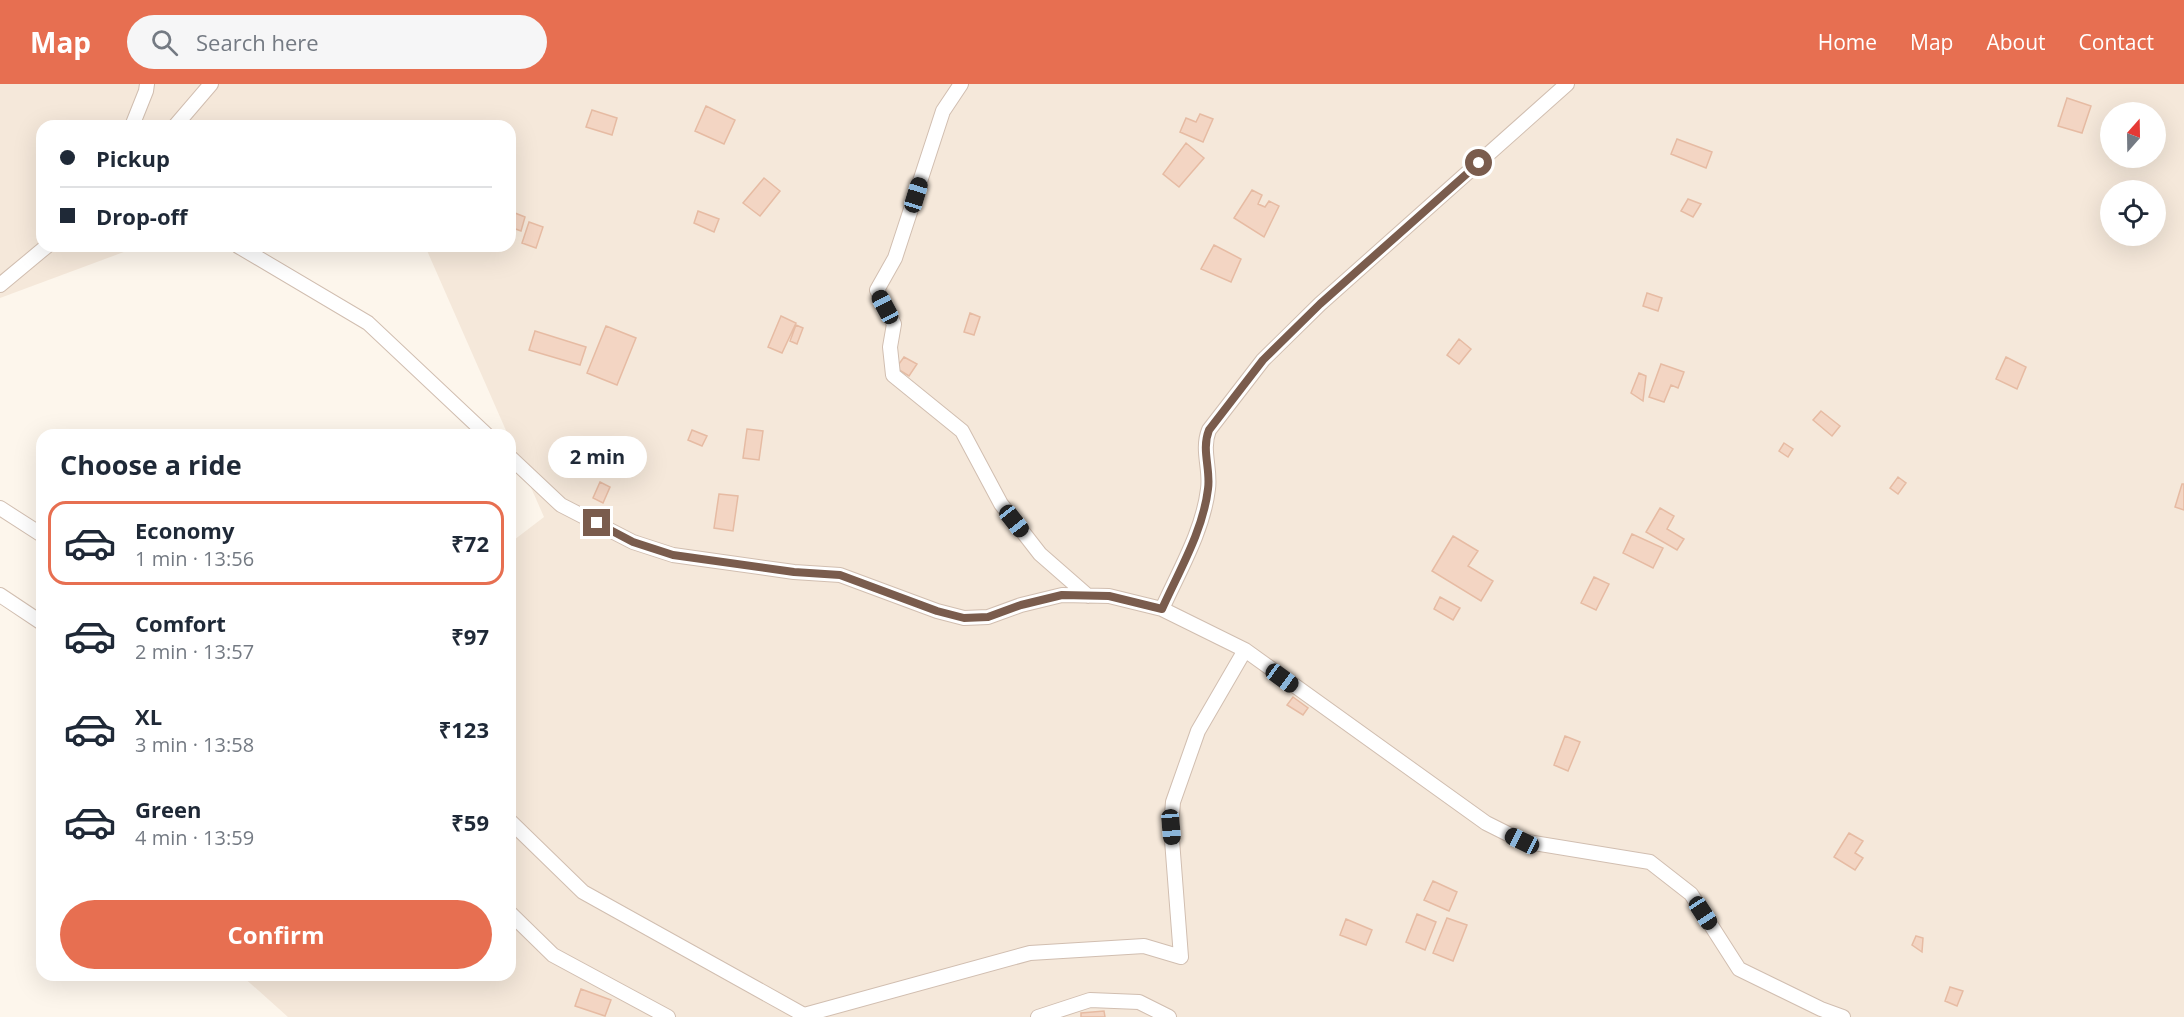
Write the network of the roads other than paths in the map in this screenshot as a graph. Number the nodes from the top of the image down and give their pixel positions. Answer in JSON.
{"nodes":[{"id":1,"x":147,"y":84,"type":"edge"},
{"id":2,"x":211,"y":84,"type":"edge"},
{"id":3,"x":961,"y":84,"type":"edge"},
{"id":4,"x":1567,"y":84,"type":"edge"},
{"id":5,"x":134,"y":120,"type":"edge"},
{"id":6,"x":180,"y":120,"type":"edge"},
{"id":7,"x":40,"y":252,"type":"edge"},
{"id":8,"x":248,"y":252,"type":"edge"},
{"id":9,"x":0,"y":285,"type":"edge"},
{"id":10,"x":481,"y":429,"type":"edge"},
{"id":11,"x":516,"y":463,"type":"edge"},
{"id":12,"x":0,"y":507,"type":"edge"},
{"id":13,"x":36,"y":532,"type":"edge"},
{"id":14,"x":0,"y":595,"type":"edge"},
{"id":15,"x":1088,"y":596,"type":"junction"},
{"id":16,"x":1162,"y":609,"type":"junction"},
{"id":17,"x":36,"y":619,"type":"edge"},
{"id":18,"x":1245,"y":650,"type":"junction"},
{"id":19,"x":516,"y":827,"type":"edge"},
{"id":20,"x":516,"y":919,"type":"edge"},
{"id":21,"x":668,"y":1017,"type":"edge"},
{"id":22,"x":1038,"y":1017,"type":"edge"},
{"id":23,"x":1169,"y":1017,"type":"edge"},
{"id":24,"x":1843,"y":1017,"type":"edge"}],
"edges":[{"from":1,"to":5,"type":"street"},
{"from":2,"to":6,"type":"street"},
{"from":3,"to":15,"type":"street"},
{"from":4,"to":16,"type":"street"},
{"from":7,"to":9,"type":"street"},
{"from":8,"to":10,"type":"street"},
{"from":11,"to":15,"type":"street"},
{"from":12,"to":13,"type":"street"},
{"from":14,"to":17,"type":"street"},
{"from":15,"to":16,"type":"street"},
{"from":16,"to":18,"type":"street"},
{"from":18,"to":19,"type":"street"},
{"from":18,"to":24,"type":"street"},
{"from":20,"to":21,"type":"street"},
{"from":22,"to":23,"type":"street"}]}
